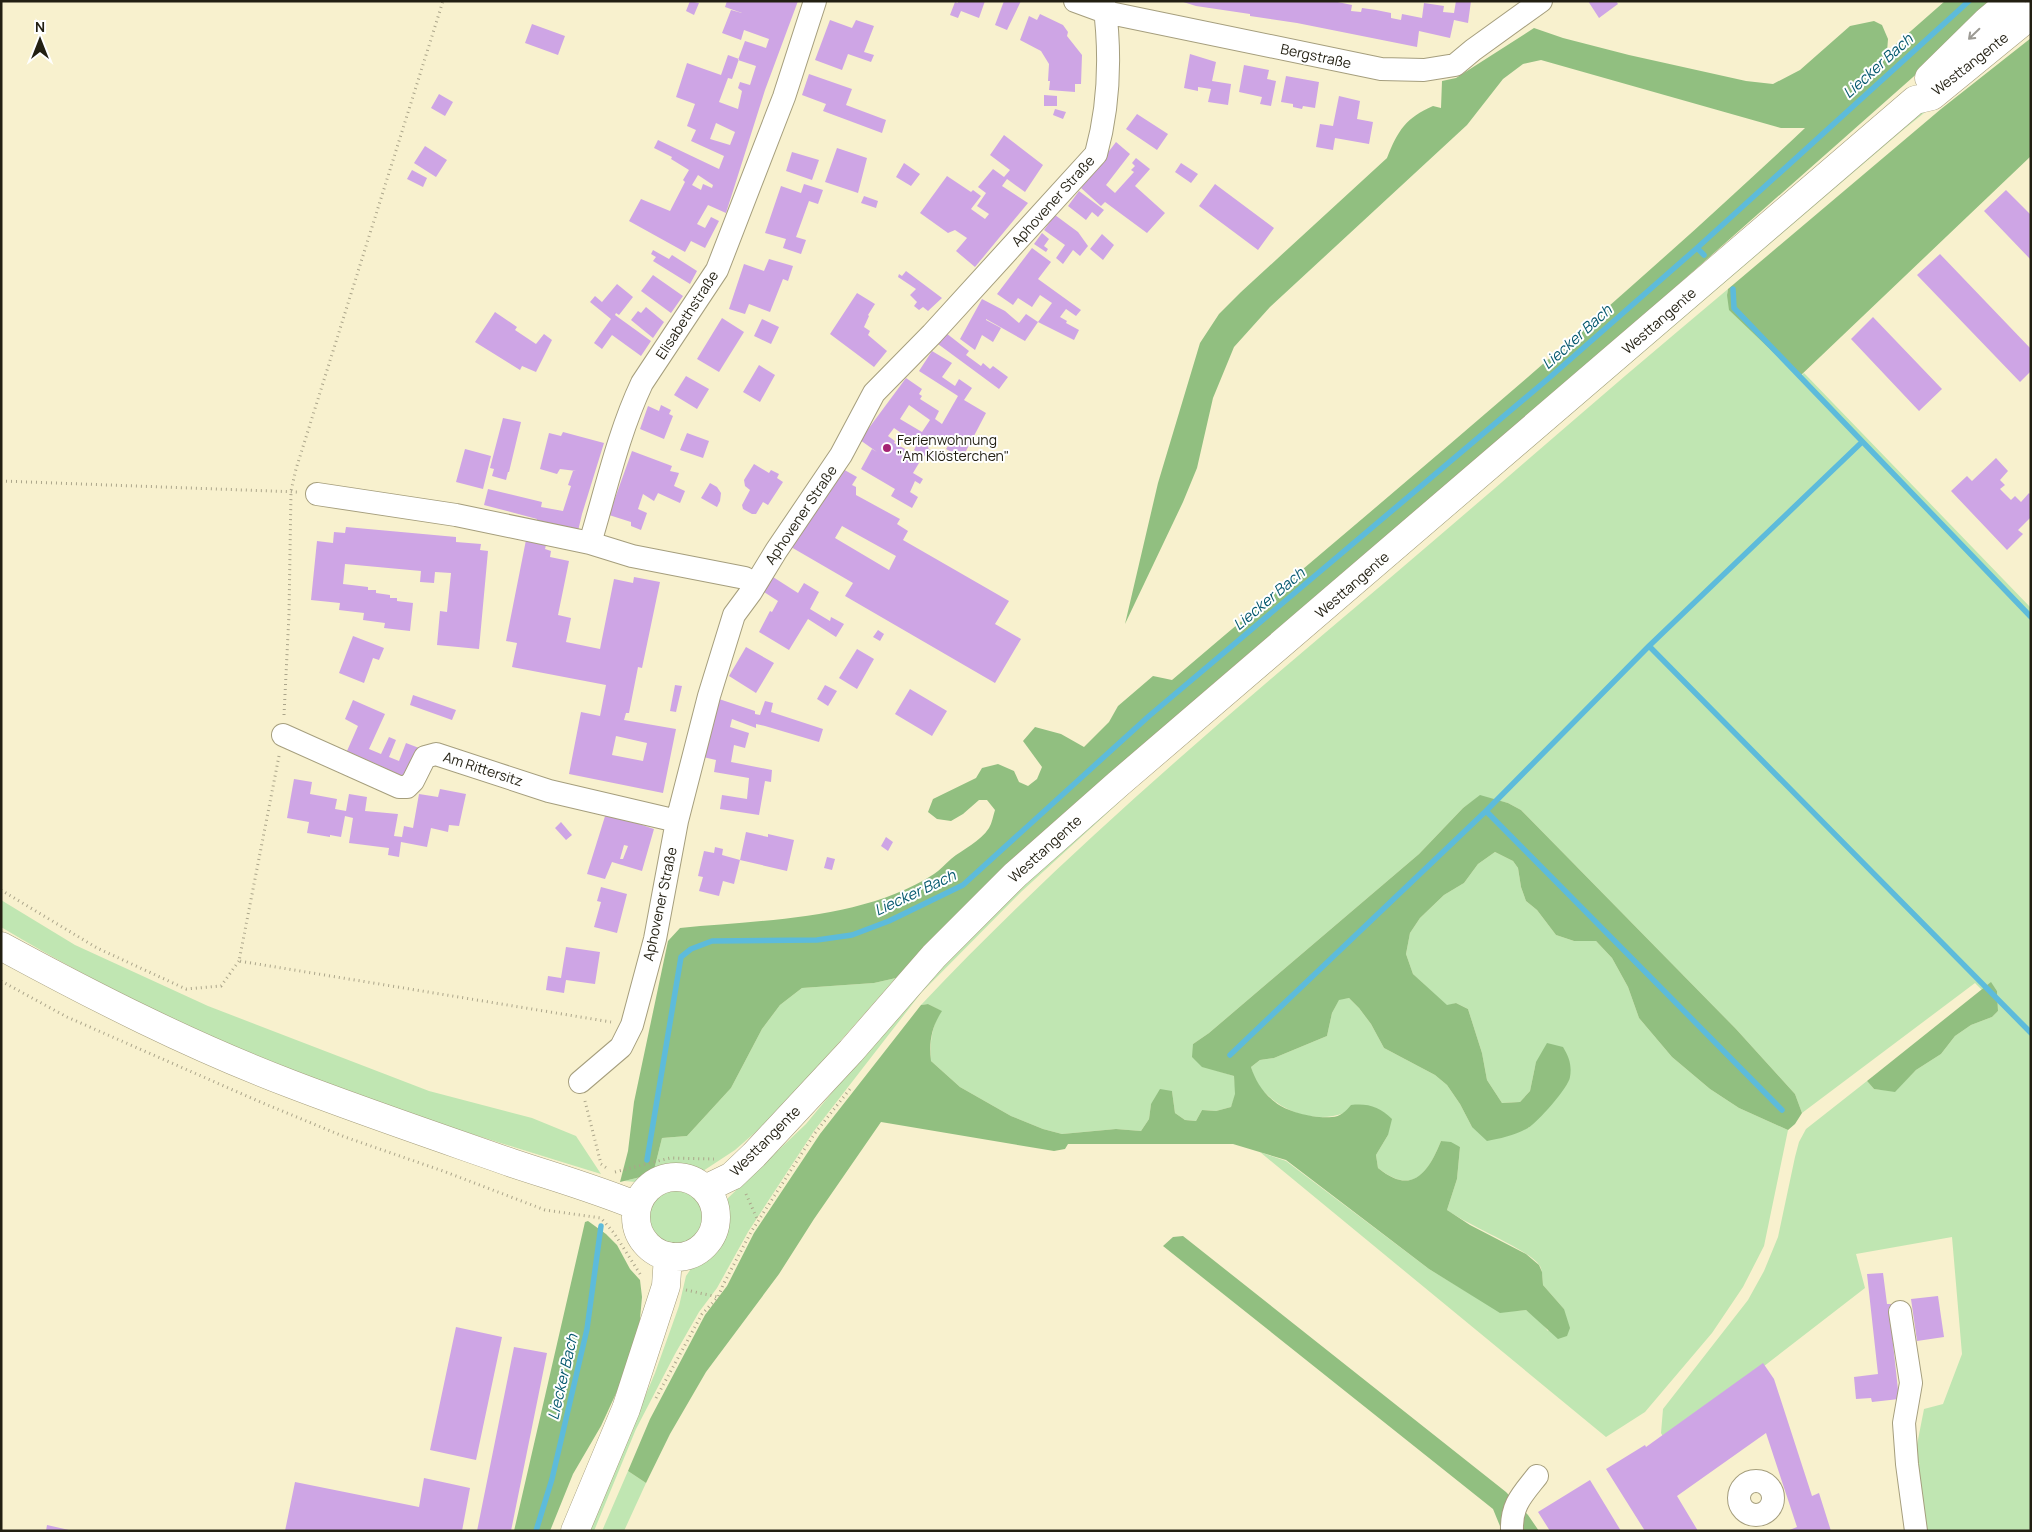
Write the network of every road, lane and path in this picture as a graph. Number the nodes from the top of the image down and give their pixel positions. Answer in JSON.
{"nodes":[{"id":1,"x":443,"y":1,"type":"edge"},
{"id":2,"x":815,"y":1,"type":"edge"},
{"id":3,"x":1075,"y":1,"type":"edge"},
{"id":4,"x":1541,"y":1,"type":"edge"},
{"id":5,"x":2011,"y":1,"type":"edge"},
{"id":6,"x":1105,"y":7,"type":"edge"},
{"id":7,"x":2031,"y":15,"type":"edge"},
{"id":8,"x":1915,"y":100,"type":"junction"},
{"id":9,"x":1,"y":481,"type":"edge"},
{"id":10,"x":291,"y":491,"type":"junction"},
{"id":11,"x":318,"y":494,"type":"joint"},
{"id":12,"x":590,"y":543,"type":"junction"},
{"id":13,"x":755,"y":585,"type":"junction"},
{"id":14,"x":283,"y":734,"type":"junction"},
{"id":15,"x":677,"y":822,"type":"junction"},
{"id":16,"x":1,"y":890,"type":"edge"},
{"id":17,"x":1,"y":946,"type":"edge"},
{"id":18,"x":239,"y":961,"type":"junction"},
{"id":19,"x":1,"y":981,"type":"edge"},
{"id":20,"x":632,"y":1026,"type":"junction"},
{"id":21,"x":580,"y":1082,"type":"joint"},
{"id":22,"x":852,"y":1086,"type":"dead end"},
{"id":23,"x":732,"y":1176,"type":"junction"},
{"id":24,"x":705,"y":1189,"type":"junction"},
{"id":25,"x":606,"y":1206,"type":"junction"},
{"id":26,"x":637,"y":1206,"type":"junction"},
{"id":27,"x":758,"y":1221,"type":"junction"},
{"id":28,"x":668,"y":1256,"type":"junction"},
{"id":29,"x":666,"y":1286,"type":"junction"},
{"id":30,"x":718,"y":1297,"type":"junction"},
{"id":31,"x":1900,"y":1312,"type":"dead end"},
{"id":32,"x":653,"y":1404,"type":"dead end"},
{"id":33,"x":1537,"y":1476,"type":"dead end"},
{"id":34,"x":575,"y":1531,"type":"edge"},
{"id":35,"x":1512,"y":1531,"type":"edge"},
{"id":36,"x":1916,"y":1531,"type":"edge"}],
"edges":[{"from":1,"to":10,"type":"path"},
{"from":2,"to":12,"type":"street","name":"Elisabethstraße"},
{"from":3,"to":6,"type":"street","name":"Bergstraße"},
{"from":4,"to":6,"type":"street","name":"Bergstraße"},
{"from":5,"to":8,"type":"main road","one_way":true},
{"from":6,"to":13,"type":"street","name":"Aphovener Straße"},
{"from":7,"to":8,"type":"main road","name":"Westtangente"},
{"from":8,"to":23,"type":"main road","name":"Westtangente"},
{"from":9,"to":10,"type":"path"},
{"from":10,"to":11,"type":"path"},
{"from":10,"to":14,"type":"path"},
{"from":11,"to":12,"type":"street"},
{"from":12,"to":13,"type":"street"},
{"from":13,"to":15,"type":"street","name":"Aphovener Straße"},
{"from":14,"to":15,"type":"street","name":"Am Rittersitz"},
{"from":14,"to":18,"type":"path"},
{"from":15,"to":20,"type":"street","name":"Aphovener Straße"},
{"from":16,"to":18,"type":"path"},
{"from":17,"to":25,"type":"main road"},
{"from":18,"to":20,"type":"path"},
{"from":19,"to":25,"type":"path"},
{"from":20,"to":21,"type":"street","name":"Aphovener Straße"},
{"from":21,"to":23,"type":"path"},
{"from":22,"to":27,"type":"path"},
{"from":23,"to":24,"type":"main road","name":"Westtangente"},
{"from":23,"to":27,"type":"path"},
{"from":24,"to":26,"type":"main road"},
{"from":24,"to":28,"type":"main road"},
{"from":25,"to":26,"type":"main road"},
{"from":25,"to":29,"type":"path"},
{"from":26,"to":28,"type":"main road"},
{"from":27,"to":30,"type":"path"},
{"from":28,"to":29,"type":"main road"},
{"from":29,"to":30,"type":"path"},
{"from":29,"to":34,"type":"main road"},
{"from":30,"to":32,"type":"path"},
{"from":31,"to":36,"type":"street"},
{"from":33,"to":35,"type":"street"}]}
